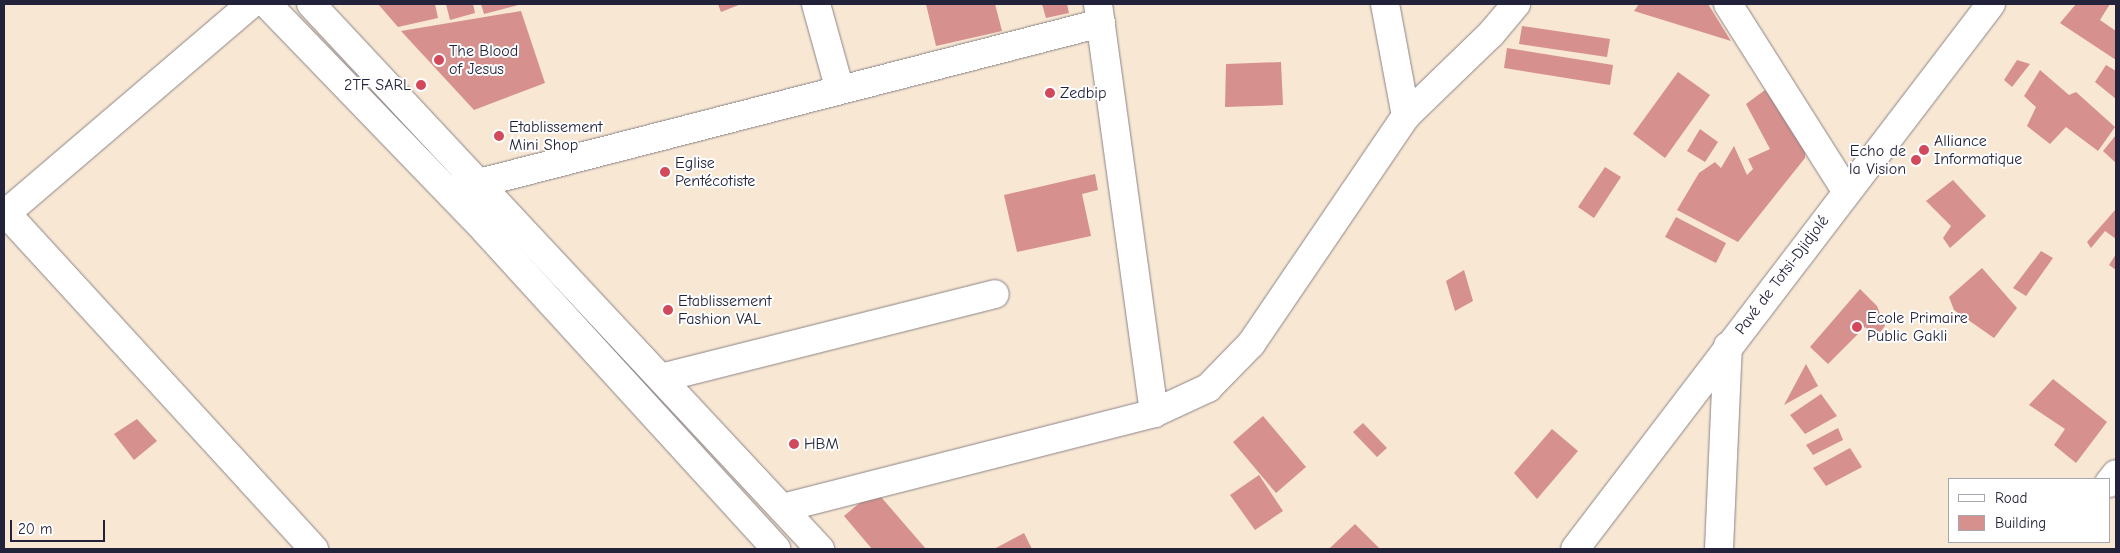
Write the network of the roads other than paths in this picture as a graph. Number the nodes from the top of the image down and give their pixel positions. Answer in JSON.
{"nodes":[{"id":1,"x":252,"y":4,"type":"edge"},
{"id":2,"x":267,"y":4,"type":"edge"},
{"id":3,"x":311,"y":4,"type":"edge"},
{"id":4,"x":816,"y":4,"type":"edge"},
{"id":5,"x":1385,"y":4,"type":"edge"},
{"id":6,"x":1516,"y":4,"type":"edge"},
{"id":7,"x":1728,"y":4,"type":"edge"},
{"id":8,"x":1991,"y":4,"type":"edge"},
{"id":9,"x":1099,"y":14,"type":"edge"},
{"id":10,"x":839,"y":87,"type":"junction"},
{"id":11,"x":1406,"y":116,"type":"junction"},
{"id":12,"x":479,"y":181,"type":"junction"},
{"id":13,"x":448,"y":191,"type":"junction"},
{"id":14,"x":1846,"y":191,"type":"junction"},
{"id":15,"x":5,"y":214,"type":"edge"},
{"id":16,"x":995,"y":294,"type":"dead end"},
{"id":17,"x":1728,"y":346,"type":"junction"},
{"id":18,"x":661,"y":378,"type":"junction"},
{"id":19,"x":1154,"y":413,"type":"junction"},
{"id":20,"x":782,"y":508,"type":"junction"},
{"id":21,"x":314,"y":549,"type":"edge"},
{"id":22,"x":776,"y":549,"type":"edge"},
{"id":23,"x":820,"y":549,"type":"edge"},
{"id":24,"x":1575,"y":549,"type":"edge"},
{"id":25,"x":1719,"y":549,"type":"edge"}],
"edges":[{"from":1,"to":15,"type":"street"},
{"from":2,"to":13,"type":"street"},
{"from":3,"to":12,"type":"street"},
{"from":4,"to":10,"type":"street"},
{"from":5,"to":11,"type":"street"},
{"from":6,"to":11,"type":"street"},
{"from":7,"to":14,"type":"street"},
{"from":8,"to":14,"type":"street","name":"Pavé de Totsi-Djidjolé"},
{"from":9,"to":10,"type":"street"},
{"from":9,"to":19,"type":"street"},
{"from":10,"to":12,"type":"street"},
{"from":11,"to":19,"type":"street"},
{"from":12,"to":13,"type":"street"},
{"from":12,"to":18,"type":"street"},
{"from":13,"to":22,"type":"street"},
{"from":14,"to":17,"type":"street","name":"Pavé de Totsi-Djidjolé"},
{"from":15,"to":21,"type":"street"},
{"from":16,"to":18,"type":"street"},
{"from":17,"to":24,"type":"street","name":"Pavé de Totsi-Djidjolé"},
{"from":17,"to":25,"type":"street"},
{"from":18,"to":20,"type":"street"},
{"from":19,"to":20,"type":"street"},
{"from":20,"to":23,"type":"street"}]}
